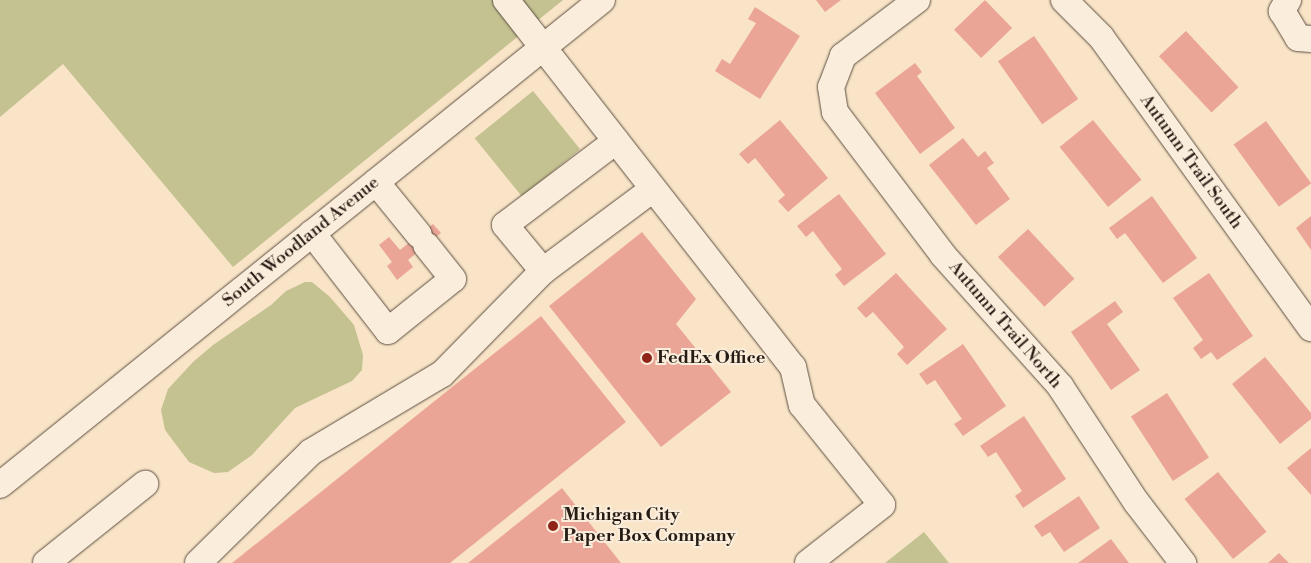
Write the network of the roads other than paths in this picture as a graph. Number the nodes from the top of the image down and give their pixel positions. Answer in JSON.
{"nodes":[{"id":1,"x":506,"y":0,"type":"edge"},
{"id":2,"x":602,"y":0,"type":"edge"},
{"id":3,"x":917,"y":0,"type":"edge"},
{"id":4,"x":1064,"y":0,"type":"edge"},
{"id":5,"x":1288,"y":0,"type":"edge"},
{"id":6,"x":1311,"y":39,"type":"edge"},
{"id":7,"x":543,"y":47,"type":"junction"},
{"id":8,"x":616,"y":142,"type":"junction"},
{"id":9,"x":376,"y":182,"type":"junction"},
{"id":10,"x":653,"y":189,"type":"junction"},
{"id":11,"x":312,"y":233,"type":"junction"},
{"id":12,"x":543,"y":271,"type":"junction"},
{"id":13,"x":1311,"y":328,"type":"edge"},
{"id":14,"x":145,"y":484,"type":"dead end"},
{"id":15,"x":0,"y":485,"type":"edge"},
{"id":16,"x":46,"y":563,"type":"edge"},
{"id":17,"x":198,"y":563,"type":"edge"},
{"id":18,"x":808,"y":563,"type":"edge"},
{"id":19,"x":1183,"y":563,"type":"edge"}],
"edges":[{"from":1,"to":7,"type":"street"},
{"from":2,"to":7,"type":"street","name":"South Woodland Avenue"},
{"from":3,"to":19,"type":"street","name":"Autumn Trail North"},
{"from":4,"to":13,"type":"street","name":"Autumn Trail South"},
{"from":5,"to":6,"type":"street"},
{"from":7,"to":8,"type":"street"},
{"from":7,"to":9,"type":"street","name":"South Woodland Avenue"},
{"from":8,"to":10,"type":"street"},
{"from":8,"to":12,"type":"street"},
{"from":9,"to":11,"type":"street","name":"South Woodland Avenue"},
{"from":9,"to":11,"type":"street"},
{"from":10,"to":12,"type":"street"},
{"from":10,"to":18,"type":"street"},
{"from":11,"to":15,"type":"street","name":"South Woodland Avenue"},
{"from":12,"to":17,"type":"street"},
{"from":14,"to":16,"type":"street"}]}
